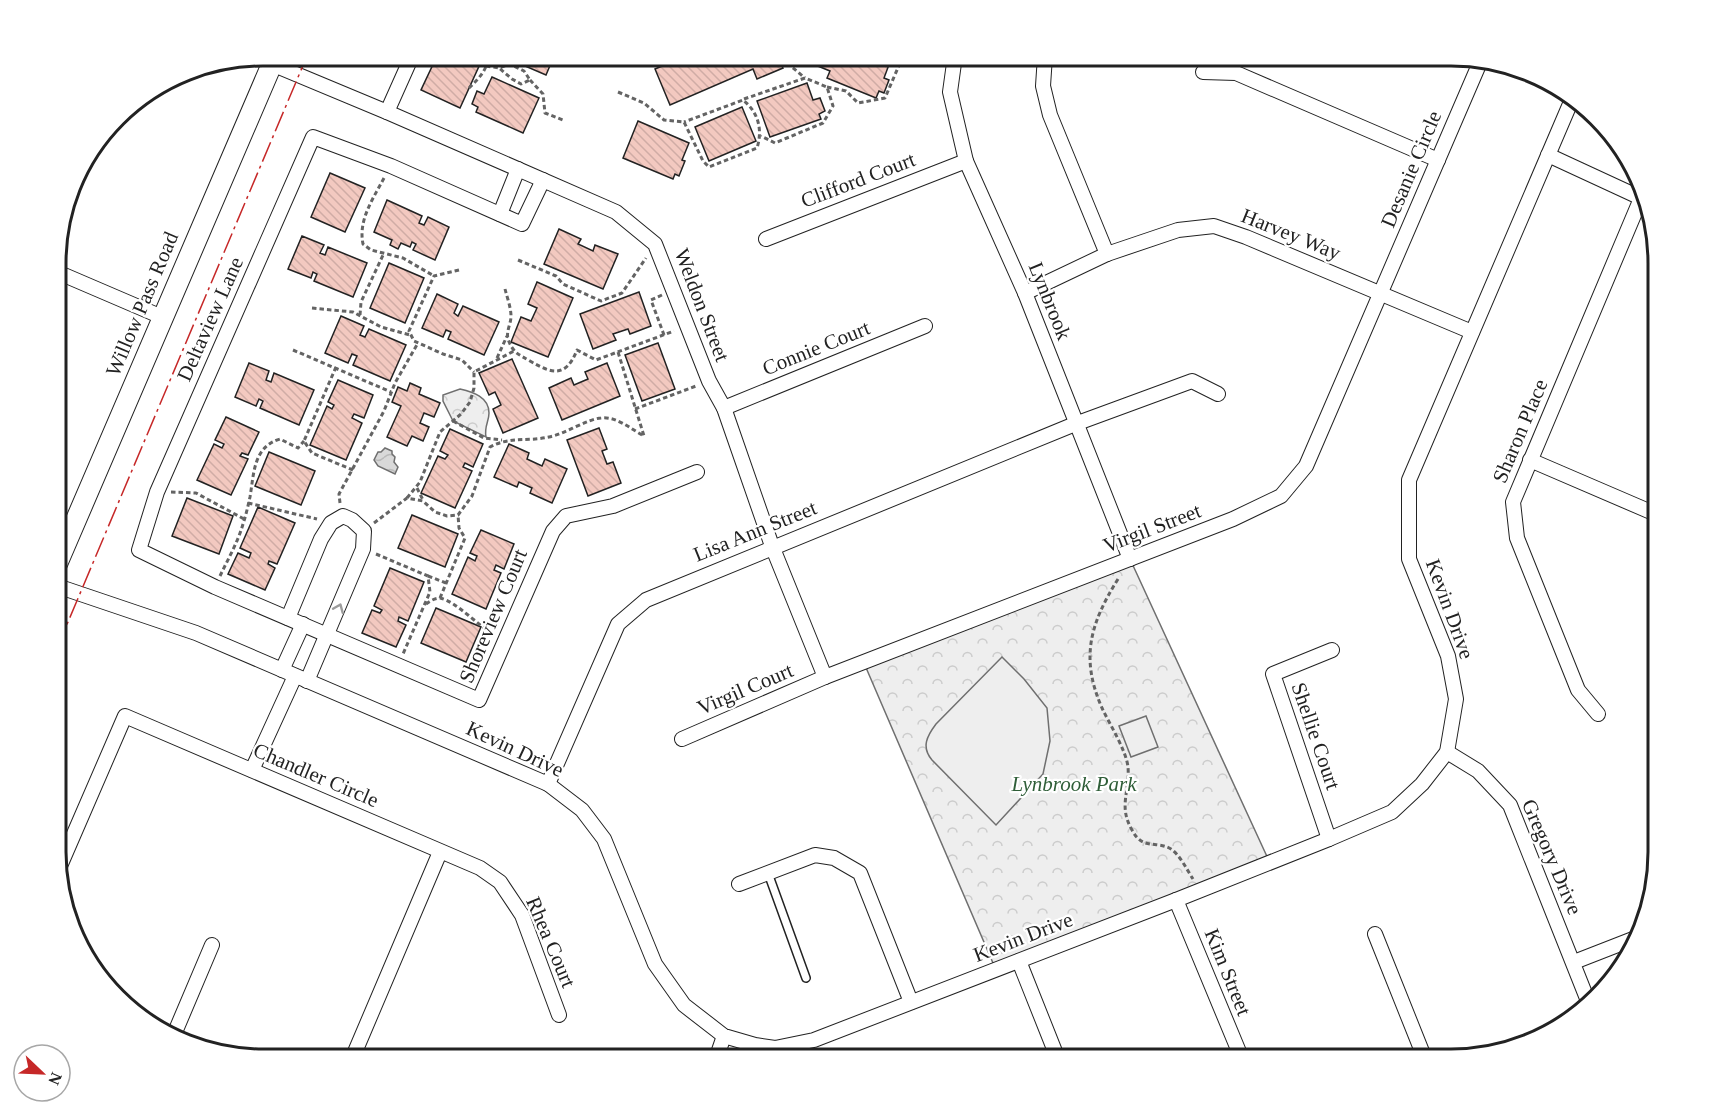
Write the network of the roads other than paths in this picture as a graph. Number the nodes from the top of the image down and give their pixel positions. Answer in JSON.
{"nodes":[{"id":1,"x":267,"y":66,"type":"edge"},
{"id":2,"x":287,"y":66,"type":"edge"},
{"id":3,"x":408,"y":66,"type":"edge"},
{"id":4,"x":954,"y":66,"type":"edge"},
{"id":5,"x":1045,"y":66,"type":"edge"},
{"id":6,"x":1477,"y":68,"type":"edge"},
{"id":7,"x":1203,"y":72,"type":"dead end"},
{"id":8,"x":1569,"y":106,"type":"edge"},
{"id":9,"x":387,"y":112,"type":"junction"},
{"id":10,"x":1548,"y":155,"type":"junction"},
{"id":11,"x":1438,"y":160,"type":"junction"},
{"id":12,"x":966,"y":161,"type":"junction"},
{"id":13,"x":518,"y":169,"type":"junction"},
{"id":14,"x":543,"y":180,"type":"junction"},
{"id":15,"x":1635,"y":194,"type":"edge"},
{"id":16,"x":1639,"y":205,"type":"edge"},
{"id":17,"x":500,"y":214,"type":"junction"},
{"id":18,"x":766,"y":239,"type":"dead end"},
{"id":19,"x":1107,"y":254,"type":"junction"},
{"id":20,"x":66,"y":279,"type":"edge"},
{"id":21,"x":1025,"y":293,"type":"junction"},
{"id":22,"x":1379,"y":294,"type":"junction"},
{"id":23,"x":162,"y":317,"type":"junction"},
{"id":24,"x":925,"y":326,"type":"dead end"},
{"id":25,"x":1472,"y":332,"type":"junction"},
{"id":26,"x":1218,"y":394,"type":"dead end"},
{"id":27,"x":723,"y":408,"type":"junction"},
{"id":28,"x":1076,"y":424,"type":"junction"},
{"id":29,"x":1530,"y":460,"type":"junction"},
{"id":30,"x":697,"y":472,"type":"dead end"},
{"id":31,"x":1648,"y":511,"type":"edge"},
{"id":32,"x":66,"y":543,"type":"edge"},
{"id":33,"x":772,"y":546,"type":"junction"},
{"id":34,"x":1130,"y":559,"type":"junction"},
{"id":35,"x":66,"y":589,"type":"edge"},
{"id":36,"x":288,"y":618,"type":"junction"},
{"id":37,"x":315,"y":629,"type":"junction"},
{"id":38,"x":1332,"y":650,"type":"dead end"},
{"id":39,"x":282,"y":670,"type":"junction"},
{"id":40,"x":825,"y":677,"type":"junction"},
{"id":41,"x":301,"y":678,"type":"junction"},
{"id":42,"x":1598,"y":714,"type":"dead end"},
{"id":43,"x":682,"y":739,"type":"dead end"},
{"id":44,"x":1447,"y":752,"type":"junction"},
{"id":45,"x":252,"y":770,"type":"junction"},
{"id":46,"x":548,"y":784,"type":"junction"},
{"id":47,"x":1329,"y":839,"type":"junction"},
{"id":48,"x":66,"y":852,"type":"edge"},
{"id":49,"x":440,"y":852,"type":"junction"},
{"id":50,"x":768,"y":873,"type":"junction"},
{"id":51,"x":739,"y":884,"type":"dead end"},
{"id":52,"x":1176,"y":900,"type":"junction"},
{"id":53,"x":1376,"y":934,"type":"dead end"},
{"id":54,"x":1627,"y":942,"type":"edge"},
{"id":55,"x":212,"y":945,"type":"dead end"},
{"id":56,"x":1020,"y":961,"type":"junction"},
{"id":57,"x":1574,"y":962,"type":"junction"},
{"id":58,"x":806,"y":978,"type":"dead end"},
{"id":59,"x":1586,"y":995,"type":"edge"},
{"id":60,"x":911,"y":1002,"type":"junction"},
{"id":61,"x":559,"y":1015,"type":"dead end"},
{"id":62,"x":176,"y":1029,"type":"edge"},
{"id":63,"x":724,"y":1036,"type":"junction"},
{"id":64,"x":356,"y":1049,"type":"edge"},
{"id":65,"x":719,"y":1049,"type":"edge"},
{"id":66,"x":1054,"y":1049,"type":"edge"},
{"id":67,"x":1238,"y":1049,"type":"edge"},
{"id":68,"x":1421,"y":1049,"type":"edge"}],
"edges":[{"from":1,"to":23,"type":"main road","name":"Willow Pass Road"},
{"from":2,"to":9,"type":"street","name":"Weldon Street"},
{"from":3,"to":9,"type":"street"},
{"from":4,"to":12,"type":"street","name":"Lynbrook"},
{"from":5,"to":19,"type":"street"},
{"from":6,"to":11,"type":"street","name":"Desanie Circle"},
{"from":7,"to":11,"type":"street"},
{"from":8,"to":10,"type":"street","name":"Kevin Drive"},
{"from":9,"to":13,"type":"street","name":"Weldon Street"},
{"from":10,"to":15,"type":"street"},
{"from":10,"to":25,"type":"street","name":"Kevin Drive"},
{"from":11,"to":22,"type":"street","name":"Desanie Circle"},
{"from":12,"to":18,"type":"street","name":"Clifford Court"},
{"from":12,"to":21,"type":"street","name":"Lynbrook"},
{"from":13,"to":14,"type":"street","name":"Weldon Street"},
{"from":13,"to":17,"type":"street"},
{"from":14,"to":17,"type":"street","name":"Deltaview Lane"},
{"from":14,"to":27,"type":"street","name":"Weldon Street"},
{"from":16,"to":29,"type":"street","name":"Sharon Place"},
{"from":17,"to":36,"type":"street","name":"Deltaview Lane"},
{"from":19,"to":21,"type":"street","name":"Harvey Way"},
{"from":19,"to":22,"type":"street","name":"Harvey Way"},
{"from":20,"to":23,"type":"street"},
{"from":21,"to":28,"type":"street","name":"Lynbrook"},
{"from":22,"to":25,"type":"street","name":"Harvey Way"},
{"from":22,"to":34,"type":"street","name":"Virgil Street"},
{"from":23,"to":32,"type":"main road","name":"Willow Pass Road"},
{"from":24,"to":27,"type":"street","name":"Connie Court"},
{"from":25,"to":44,"type":"street","name":"Kevin Drive"},
{"from":26,"to":28,"type":"street","name":"Lisa Ann Street"},
{"from":27,"to":33,"type":"street","name":"Weldon Street"},
{"from":28,"to":33,"type":"street","name":"Lisa Ann Street"},
{"from":28,"to":34,"type":"street","name":"Lynbrook"},
{"from":29,"to":31,"type":"street"},
{"from":29,"to":42,"type":"street","name":"Sharon Place"},
{"from":30,"to":37,"type":"street","name":"Shoreview Court"},
{"from":33,"to":40,"type":"street","name":"Weldon Street"},
{"from":33,"to":46,"type":"street","name":"Lisa Ann Street"},
{"from":34,"to":40,"type":"street","name":"Virgil Street"},
{"from":35,"to":39,"type":"street","name":"Kevin Drive"},
{"from":36,"to":37,"type":"street","name":"Deltaview Lane"},
{"from":37,"to":36,"type":"street","one_way":true},
{"from":37,"to":39,"type":"street"},
{"from":37,"to":41,"type":"street"},
{"from":38,"to":47,"type":"street","name":"Shellie Court"},
{"from":39,"to":41,"type":"street","name":"Kevin Drive"},
{"from":40,"to":43,"type":"street","name":"Virgil Court"},
{"from":41,"to":45,"type":"street"},
{"from":41,"to":46,"type":"street","name":"Kevin Drive"},
{"from":44,"to":47,"type":"street","name":"Kevin Drive"},
{"from":44,"to":57,"type":"street","name":"Gregory Drive"},
{"from":45,"to":48,"type":"street","name":"Chandler Circle"},
{"from":45,"to":49,"type":"street","name":"Chandler Circle"},
{"from":46,"to":63,"type":"street","name":"Kevin Drive"},
{"from":47,"to":52,"type":"street","name":"Kevin Drive"},
{"from":49,"to":61,"type":"street","name":"Rhea Court"},
{"from":49,"to":64,"type":"street"},
{"from":50,"to":51,"type":"street"},
{"from":50,"to":58,"type":"lane"},
{"from":50,"to":60,"type":"street"},
{"from":52,"to":56,"type":"street","name":"Kevin Drive"},
{"from":52,"to":67,"type":"street","name":"Kim Street"},
{"from":53,"to":68,"type":"street"},
{"from":54,"to":57,"type":"street"},
{"from":55,"to":62,"type":"street"},
{"from":56,"to":60,"type":"street","name":"Kevin Drive"},
{"from":56,"to":66,"type":"street"},
{"from":57,"to":59,"type":"street","name":"Gregory Drive"},
{"from":60,"to":63,"type":"street","name":"Kevin Drive"},
{"from":63,"to":65,"type":"street"}]}
